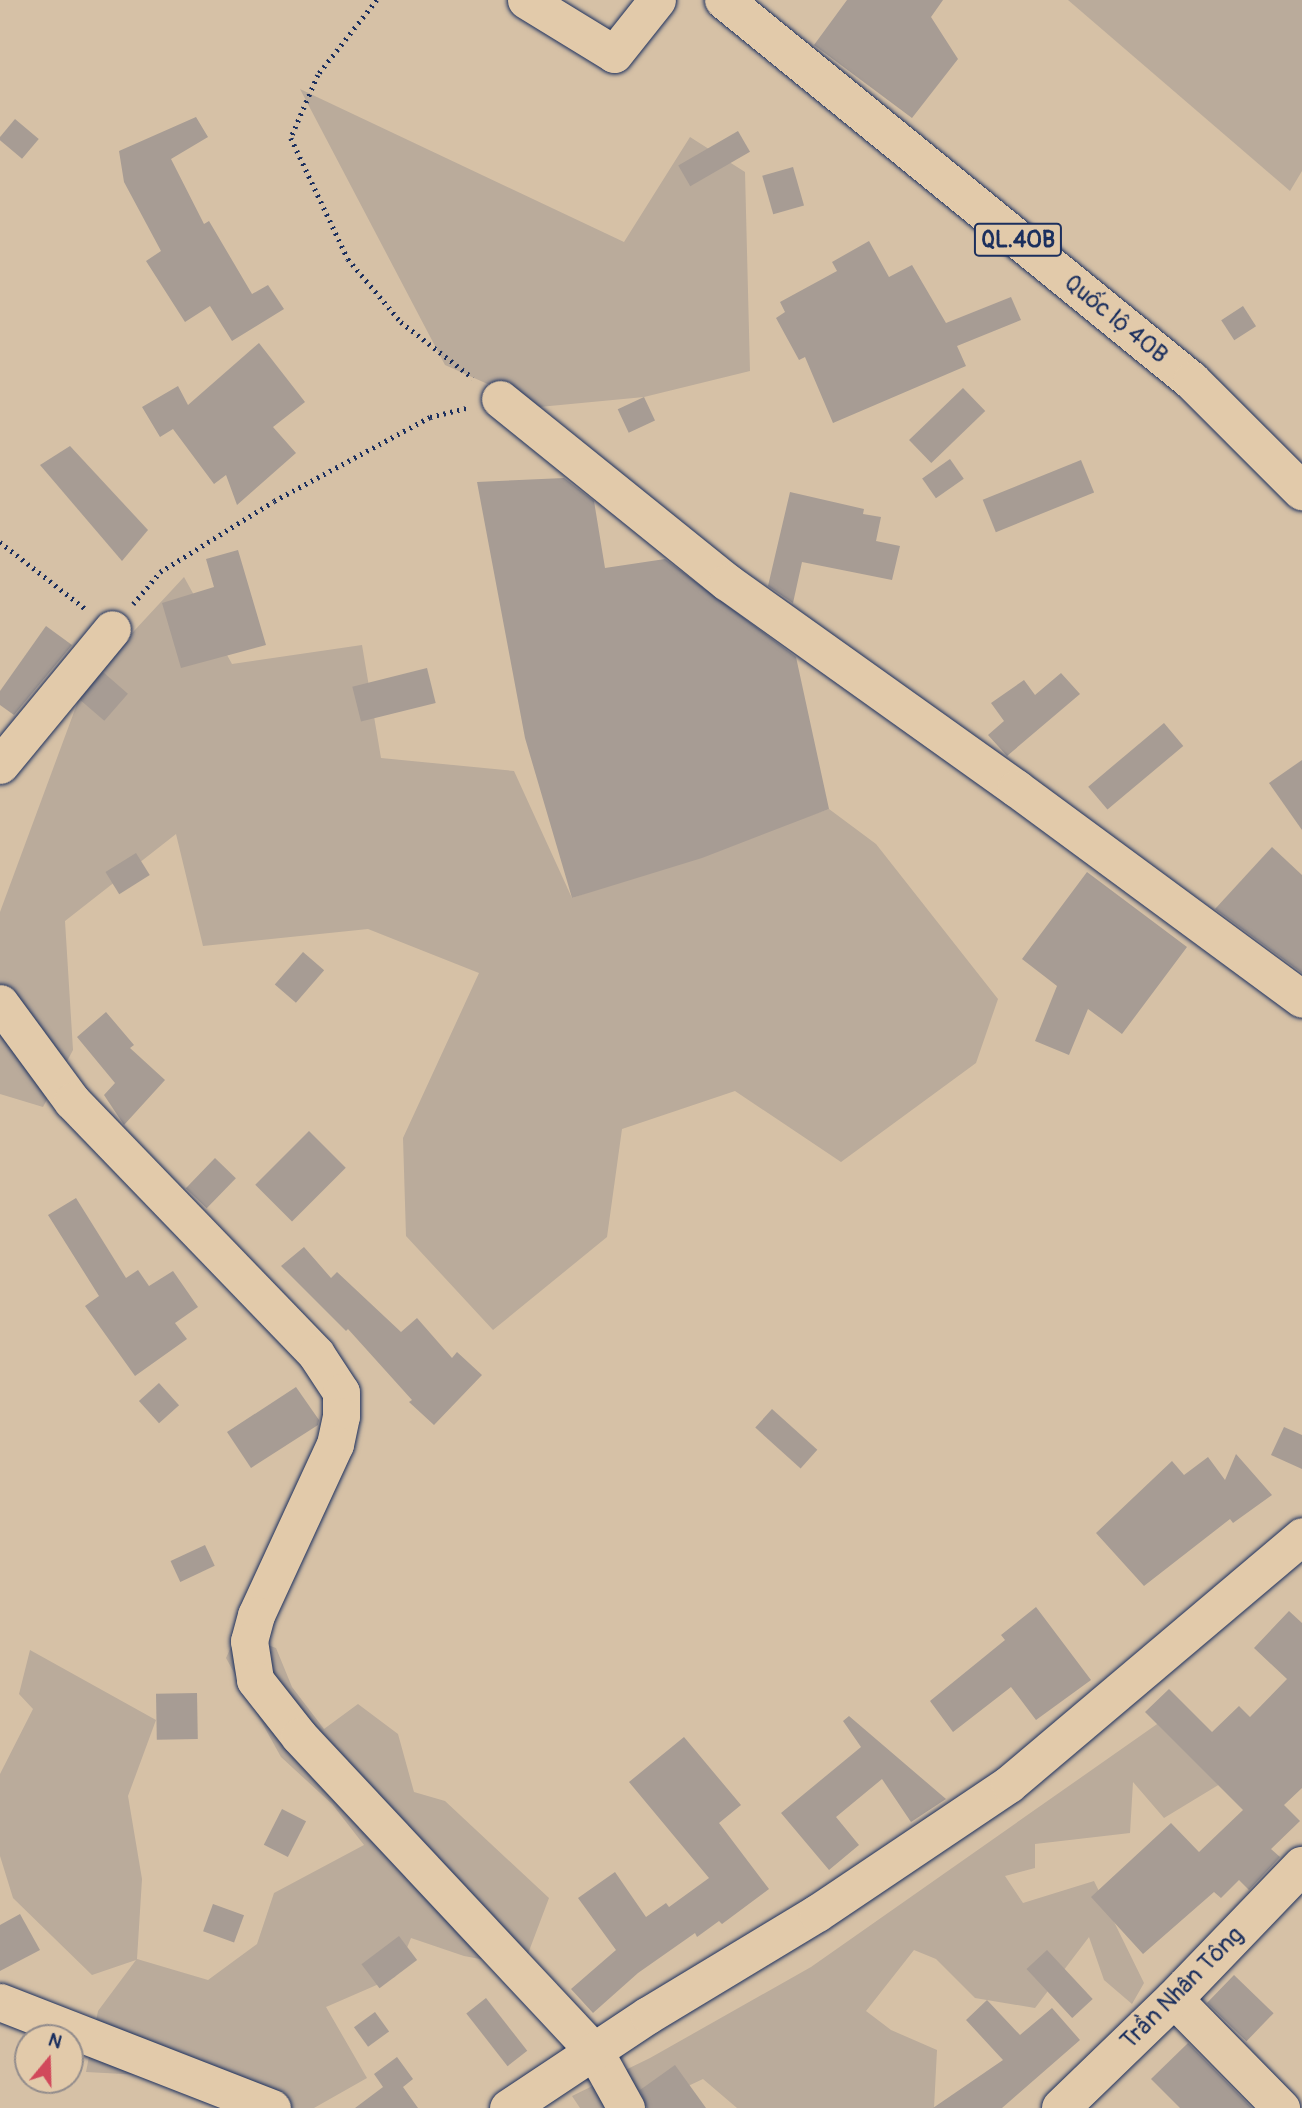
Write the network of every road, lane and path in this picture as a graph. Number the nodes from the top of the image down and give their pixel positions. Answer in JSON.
{"nodes":[{"id":1,"x":377,"y":0,"type":"edge"},
{"id":2,"x":527,"y":0,"type":"edge"},
{"id":3,"x":657,"y":0,"type":"edge"},
{"id":4,"x":724,"y":0,"type":"edge"},
{"id":5,"x":500,"y":399,"type":"junction"},
{"id":6,"x":1302,"y":491,"type":"edge"},
{"id":7,"x":0,"y":542,"type":"edge"},
{"id":8,"x":112,"y":629,"type":"junction"},
{"id":9,"x":0,"y":765,"type":"edge"},
{"id":10,"x":1302,"y":999,"type":"edge"},
{"id":11,"x":0,"y":1003,"type":"edge"},
{"id":12,"x":1302,"y":1536,"type":"edge"},
{"id":13,"x":1302,"y":1866,"type":"edge"},
{"id":14,"x":1174,"y":1999,"type":"junction"},
{"id":15,"x":0,"y":2002,"type":"edge"},
{"id":16,"x":594,"y":2052,"type":"junction"},
{"id":17,"x":272,"y":2108,"type":"edge"},
{"id":18,"x":508,"y":2108,"type":"edge"},
{"id":19,"x":626,"y":2108,"type":"edge"},
{"id":20,"x":1061,"y":2108,"type":"edge"},
{"id":21,"x":1281,"y":2108,"type":"edge"}],
"edges":[{"from":1,"to":5,"type":"path"},
{"from":2,"to":3,"type":"street"},
{"from":4,"to":6,"type":"main road","name":"Quốc lộ 40B","number":"QL.40B"},
{"from":5,"to":8,"type":"path"},
{"from":5,"to":10,"type":"street"},
{"from":7,"to":8,"type":"path"},
{"from":8,"to":9,"type":"street"},
{"from":11,"to":16,"type":"street"},
{"from":12,"to":16,"type":"street"},
{"from":13,"to":14,"type":"main road","name":"Trần Nhân Tông"},
{"from":14,"to":20,"type":"main road","name":"Trần Nhân Tông"},
{"from":14,"to":21,"type":"street"},
{"from":15,"to":17,"type":"street"},
{"from":16,"to":18,"type":"street"},
{"from":16,"to":19,"type":"street"}]}
